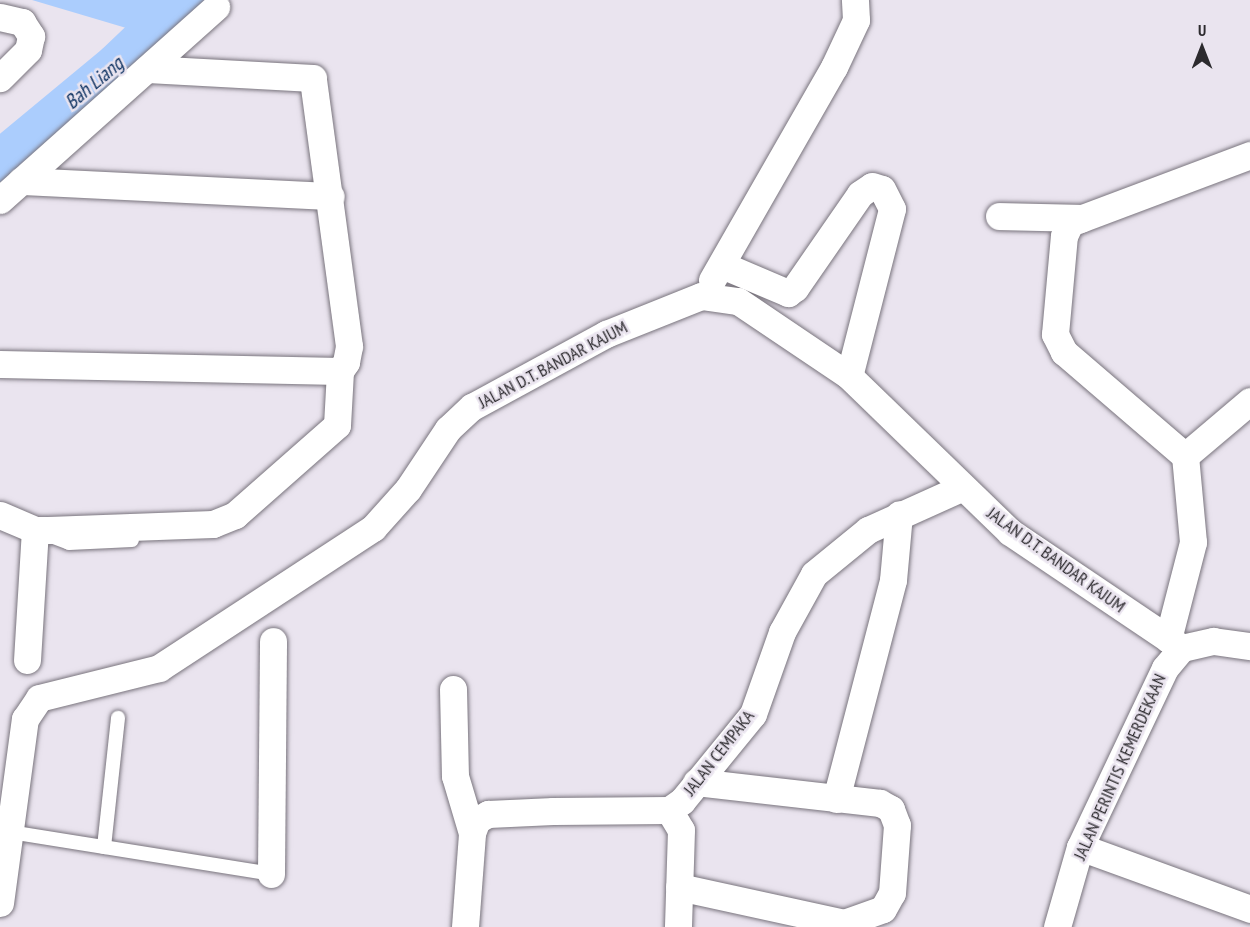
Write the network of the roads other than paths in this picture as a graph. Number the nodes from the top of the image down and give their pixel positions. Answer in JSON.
{"nodes":[{"id":1,"x":855,"y":0,"type":"edge"},
{"id":2,"x":216,"y":7,"type":"dead end"},
{"id":3,"x":0,"y":17,"type":"edge"},
{"id":4,"x":147,"y":69,"type":"junction"},
{"id":5,"x":0,"y":78,"type":"edge"},
{"id":6,"x":1250,"y":155,"type":"edge"},
{"id":7,"x":21,"y":181,"type":"junction"},
{"id":8,"x":331,"y":196,"type":"junction"},
{"id":9,"x":0,"y":200,"type":"edge"},
{"id":10,"x":999,"y":216,"type":"dead end"},
{"id":11,"x":1082,"y":218,"type":"junction"},
{"id":12,"x":722,"y":265,"type":"junction"},
{"id":13,"x":701,"y":296,"type":"junction"},
{"id":14,"x":0,"y":364,"type":"edge"},
{"id":15,"x":340,"y":371,"type":"junction"},
{"id":16,"x":849,"y":376,"type":"junction"},
{"id":17,"x":1250,"y":401,"type":"edge"},
{"id":18,"x":1185,"y":456,"type":"junction"},
{"id":19,"x":962,"y":488,"type":"junction"},
{"id":20,"x":899,"y":514,"type":"junction"},
{"id":21,"x":0,"y":515,"type":"edge"},
{"id":22,"x":35,"y":530,"type":"junction"},
{"id":23,"x":273,"y":641,"type":"dead end"},
{"id":24,"x":1175,"y":643,"type":"junction"},
{"id":25,"x":1250,"y":646,"type":"edge"},
{"id":26,"x":27,"y":660,"type":"dead end"},
{"id":27,"x":453,"y":689,"type":"dead end"},
{"id":28,"x":118,"y":718,"type":"dead end"},
{"id":29,"x":696,"y":782,"type":"junction"},
{"id":30,"x":836,"y":799,"type":"junction"},
{"id":31,"x":669,"y":810,"type":"junction"},
{"id":32,"x":10,"y":832,"type":"junction"},
{"id":33,"x":472,"y":833,"type":"junction"},
{"id":34,"x":105,"y":847,"type":"junction"},
{"id":35,"x":1080,"y":847,"type":"junction"},
{"id":36,"x":271,"y":874,"type":"joint"},
{"id":37,"x":679,"y":887,"type":"junction"},
{"id":38,"x":0,"y":903,"type":"edge"},
{"id":39,"x":1250,"y":909,"type":"edge"},
{"id":40,"x":465,"y":927,"type":"edge"},
{"id":41,"x":678,"y":927,"type":"edge"},
{"id":42,"x":1058,"y":927,"type":"edge"}],
"edges":[{"from":1,"to":12,"type":"street"},
{"from":2,"to":4,"type":"street"},
{"from":3,"to":5,"type":"street"},
{"from":4,"to":7,"type":"street"},
{"from":4,"to":8,"type":"street"},
{"from":6,"to":11,"type":"street"},
{"from":7,"to":8,"type":"street"},
{"from":7,"to":9,"type":"street"},
{"from":8,"to":15,"type":"street"},
{"from":10,"to":11,"type":"street"},
{"from":11,"to":18,"type":"street"},
{"from":12,"to":13,"type":"street"},
{"from":12,"to":16,"type":"street"},
{"from":13,"to":16,"type":"street","name":"JALAN D.T. BANDAR KAJUM"},
{"from":13,"to":32,"type":"street","name":"JALAN D.T. BANDAR KAJUM"},
{"from":14,"to":15,"type":"street"},
{"from":15,"to":22,"type":"street"},
{"from":16,"to":19,"type":"street","name":"JALAN D.T. BANDAR KAJUM"},
{"from":17,"to":18,"type":"street"},
{"from":18,"to":24,"type":"street"},
{"from":19,"to":20,"type":"street","name":"JALAN CEMPAKA"},
{"from":19,"to":24,"type":"street","name":"JALAN D.T. BANDAR KAJUM"},
{"from":20,"to":29,"type":"street","name":"JALAN CEMPAKA"},
{"from":20,"to":30,"type":"street"},
{"from":21,"to":22,"type":"street"},
{"from":22,"to":26,"type":"street"},
{"from":23,"to":36,"type":"street"},
{"from":24,"to":25,"type":"street"},
{"from":24,"to":35,"type":"street","name":"JALAN PERINTIS KEMERDEKAAN"},
{"from":27,"to":33,"type":"street"},
{"from":28,"to":34,"type":"lane"},
{"from":29,"to":30,"type":"street"},
{"from":29,"to":31,"type":"street","name":"JALAN CEMPAKA"},
{"from":30,"to":37,"type":"street"},
{"from":31,"to":33,"type":"street","name":"JALAN CEMPAKA"},
{"from":31,"to":37,"type":"street"},
{"from":32,"to":34,"type":"lane"},
{"from":32,"to":38,"type":"street","name":"JALAN D.T. BANDAR KAJUM"},
{"from":33,"to":40,"type":"street"},
{"from":34,"to":36,"type":"lane"},
{"from":35,"to":39,"type":"street"},
{"from":35,"to":42,"type":"street","name":"JALAN PERINTIS KEMERDEKAAN"},
{"from":37,"to":41,"type":"street"}]}
